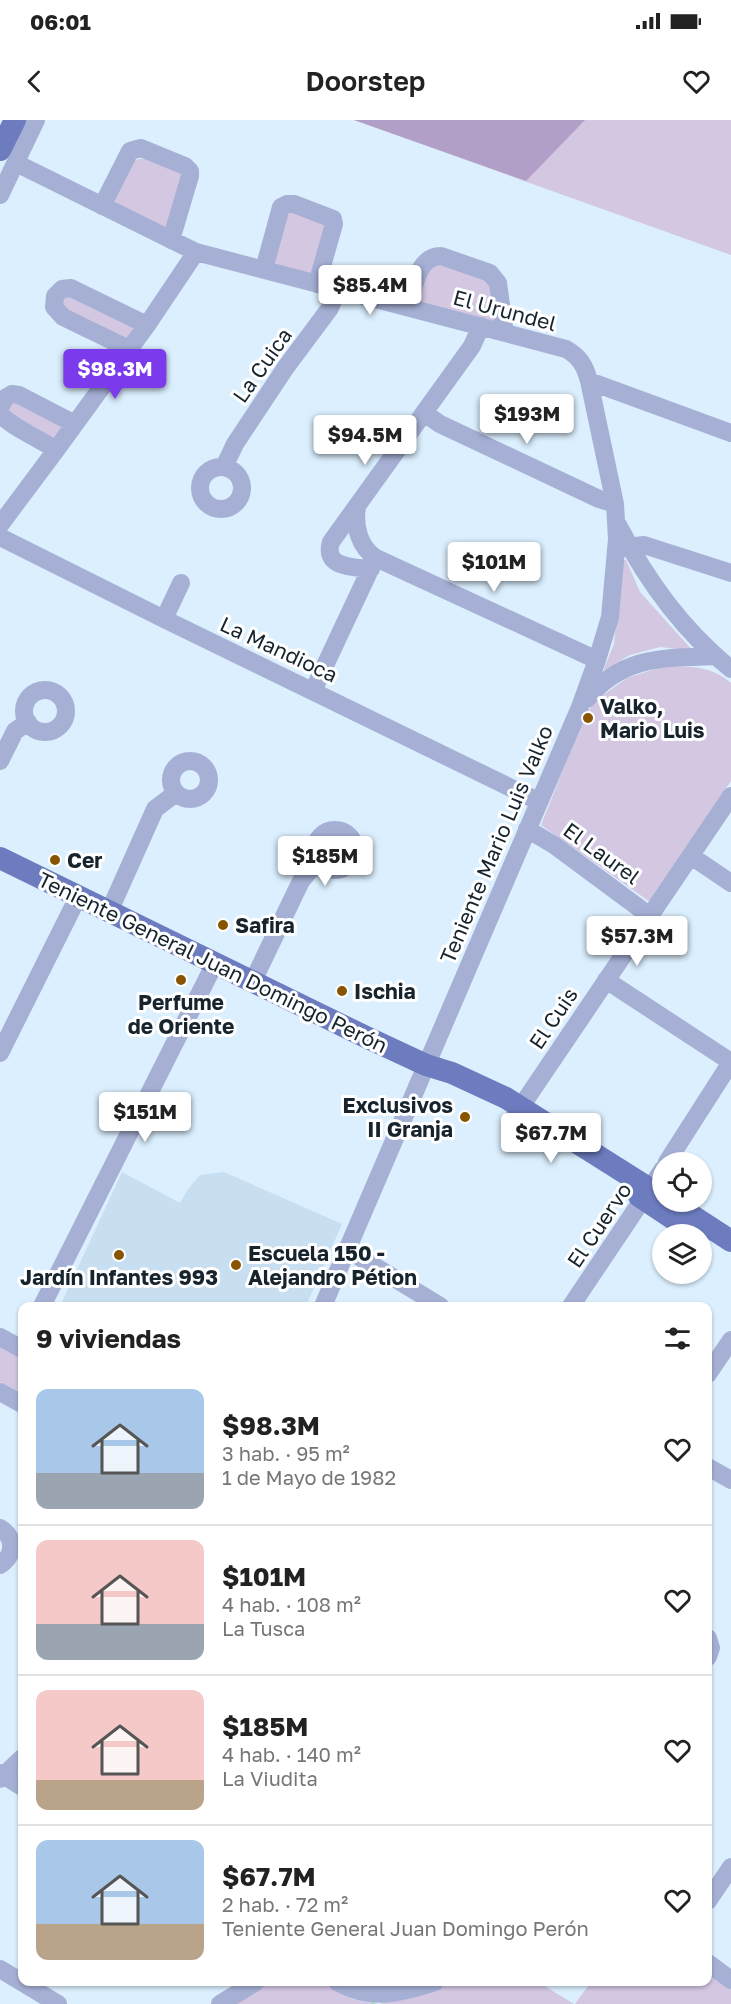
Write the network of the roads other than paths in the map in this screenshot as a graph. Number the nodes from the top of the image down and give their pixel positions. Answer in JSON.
{"nodes":[{"id":1,"x":15,"y":120,"type":"edge"},
{"id":2,"x":36,"y":120,"type":"edge"},
{"id":3,"x":8,"y":156,"type":"edge"},
{"id":4,"x":0,"y":195,"type":"edge"},
{"id":5,"x":102,"y":206,"type":"junction"},
{"id":6,"x":171,"y":240,"type":"junction"},
{"id":7,"x":196,"y":252,"type":"junction"},
{"id":8,"x":264,"y":269,"type":"junction"},
{"id":9,"x":317,"y":284,"type":"junction"},
{"id":10,"x":338,"y":289,"type":"junction"},
{"id":11,"x":408,"y":307,"type":"junction"},
{"id":12,"x":147,"y":325,"type":"junction"},
{"id":13,"x":481,"y":326,"type":"junction"},
{"id":14,"x":505,"y":333,"type":"junction"},
{"id":15,"x":129,"y":349,"type":"junction"},
{"id":16,"x":588,"y":381,"type":"junction"},
{"id":17,"x":0,"y":411,"type":"edge"},
{"id":18,"x":424,"y":413,"type":"junction"},
{"id":19,"x":75,"y":424,"type":"junction"},
{"id":20,"x":731,"y":433,"type":"edge"},
{"id":21,"x":56,"y":450,"type":"junction"},
{"id":22,"x":224,"y":467,"type":"dead end"},
{"id":23,"x":615,"y":504,"type":"junction"},
{"id":24,"x":357,"y":507,"type":"junction"},
{"id":25,"x":0,"y":525,"type":"edge"},
{"id":26,"x":0,"y":537,"type":"edge"},
{"id":27,"x":623,"y":547,"type":"junction"},
{"id":28,"x":374,"y":564,"type":"junction"},
{"id":29,"x":731,"y":573,"type":"edge"},
{"id":30,"x":181,"y":583,"type":"dead end"},
{"id":31,"x":164,"y":619,"type":"junction"},
{"id":32,"x":714,"y":656,"type":"junction"},
{"id":33,"x":597,"y":660,"type":"junction"},
{"id":34,"x":731,"y":669,"type":"edge"},
{"id":35,"x":314,"y":691,"type":"junction"},
{"id":36,"x":580,"y":707,"type":"junction"},
{"id":37,"x":28,"y":722,"type":"dead end"},
{"id":38,"x":0,"y":761,"type":"edge"},
{"id":39,"x":176,"y":794,"type":"dead end"},
{"id":40,"x":731,"y":796,"type":"edge"},
{"id":41,"x":538,"y":801,"type":"junction"},
{"id":42,"x":527,"y":829,"type":"junction"},
{"id":43,"x":691,"y":856,"type":"junction"},
{"id":44,"x":0,"y":858,"type":"edge"},
{"id":45,"x":320,"y":864,"type":"dead end"},
{"id":46,"x":731,"y":884,"type":"edge"},
{"id":47,"x":78,"y":897,"type":"junction"},
{"id":48,"x":109,"y":912,"type":"junction"},
{"id":49,"x":650,"y":916,"type":"junction"},
{"id":50,"x":215,"y":963,"type":"junction"},
{"id":51,"x":253,"y":981,"type":"junction"},
{"id":52,"x":606,"y":981,"type":"junction"},
{"id":53,"x":0,"y":1053,"type":"edge"},
{"id":54,"x":731,"y":1062,"type":"edge"},
{"id":55,"x":426,"y":1065,"type":"junction"},
{"id":56,"x":517,"y":1111,"type":"junction"},
{"id":57,"x":673,"y":1152,"type":"edge"},
{"id":58,"x":652,"y":1195,"type":"edge"},
{"id":59,"x":671,"y":1212,"type":"edge"},
{"id":60,"x":686,"y":1212,"type":"edge"},
{"id":61,"x":685,"y":1224,"type":"edge"},
{"id":62,"x":731,"y":1241,"type":"edge"},
{"id":63,"x":712,"y":1245,"type":"edge"},
{"id":64,"x":348,"y":1250,"type":"junction"},
{"id":65,"x":731,"y":1257,"type":"edge"},
{"id":66,"x":44,"y":1302,"type":"edge"},
{"id":67,"x":325,"y":1302,"type":"edge"},
{"id":68,"x":433,"y":1302,"type":"edge"},
{"id":69,"x":574,"y":1302,"type":"edge"},
{"id":70,"x":0,"y":1337,"type":"edge"},
{"id":71,"x":731,"y":1340,"type":"edge"},
{"id":72,"x":18,"y":1345,"type":"edge"},
{"id":73,"x":712,"y":1368,"type":"edge"},
{"id":74,"x":0,"y":1392,"type":"edge"},
{"id":75,"x":18,"y":1402,"type":"edge"},
{"id":76,"x":712,"y":1469,"type":"edge"},
{"id":77,"x":731,"y":1480,"type":"edge"},
{"id":78,"x":0,"y":1528,"type":"edge"},
{"id":79,"x":0,"y":1565,"type":"edge"},
{"id":80,"x":18,"y":1761,"type":"edge"},
{"id":81,"x":1,"y":1776,"type":"edge"},
{"id":82,"x":18,"y":1785,"type":"edge"},
{"id":83,"x":731,"y":1867,"type":"edge"},
{"id":84,"x":712,"y":1895,"type":"edge"},
{"id":85,"x":712,"y":1966,"type":"edge"},
{"id":86,"x":0,"y":1969,"type":"edge"},
{"id":87,"x":18,"y":1977,"type":"edge"},
{"id":88,"x":731,"y":1980,"type":"edge"},
{"id":89,"x":36,"y":1986,"type":"edge"},
{"id":90,"x":249,"y":1986,"type":"edge"},
{"id":91,"x":344,"y":1986,"type":"edge"},
{"id":92,"x":421,"y":1986,"type":"edge"},
{"id":93,"x":58,"y":2004,"type":"edge"},
{"id":94,"x":220,"y":2004,"type":"edge"}],
"edges":[{"from":1,"to":3,"type":"main road"},
{"from":2,"to":3,"type":"street"},
{"from":3,"to":4,"type":"street"},
{"from":3,"to":5,"type":"street","name":"El Urundel"},
{"from":5,"to":6,"type":"street","name":"El Urundel"},
{"from":5,"to":6,"type":"street"},
{"from":6,"to":7,"type":"street","name":"El Urundel"},
{"from":7,"to":8,"type":"street","name":"El Urundel"},
{"from":7,"to":12,"type":"street"},
{"from":8,"to":9,"type":"street","name":"El Urundel"},
{"from":8,"to":9,"type":"street"},
{"from":9,"to":10,"type":"street","name":"El Urundel"},
{"from":10,"to":11,"type":"street","name":"El Urundel"},
{"from":10,"to":22,"type":"street","name":"La Cuica"},
{"from":11,"to":13,"type":"street","name":"El Urundel"},
{"from":11,"to":14,"type":"street"},
{"from":12,"to":15,"type":"street"},
{"from":12,"to":15,"type":"street"},
{"from":13,"to":14,"type":"street","name":"El Urundel"},
{"from":13,"to":18,"type":"street"},
{"from":14,"to":16,"type":"street","name":"El Urundel"},
{"from":15,"to":19,"type":"street"},
{"from":16,"to":20,"type":"street"},
{"from":16,"to":23,"type":"street","name":"Teniente Mario Luis Valko"},
{"from":17,"to":19,"type":"street"},
{"from":17,"to":21,"type":"street"},
{"from":18,"to":23,"type":"street"},
{"from":18,"to":24,"type":"street"},
{"from":19,"to":21,"type":"street"},
{"from":21,"to":25,"type":"street"},
{"from":23,"to":27,"type":"street","name":"Teniente Mario Luis Valko"},
{"from":24,"to":28,"type":"street"},
{"from":24,"to":28,"type":"street"},
{"from":26,"to":31,"type":"street","name":"La Mandioca"},
{"from":27,"to":29,"type":"street"},
{"from":27,"to":32,"type":"street"},
{"from":27,"to":33,"type":"street","name":"Teniente Mario Luis Valko"},
{"from":28,"to":33,"type":"street"},
{"from":28,"to":35,"type":"street"},
{"from":30,"to":31,"type":"street"},
{"from":31,"to":35,"type":"street","name":"La Mandioca"},
{"from":32,"to":34,"type":"street"},
{"from":32,"to":36,"type":"street"},
{"from":33,"to":36,"type":"street","name":"Teniente Mario Luis Valko"},
{"from":35,"to":41,"type":"street","name":"La Mandioca"},
{"from":36,"to":41,"type":"street","name":"Teniente Mario Luis Valko"},
{"from":37,"to":38,"type":"street"},
{"from":39,"to":48,"type":"street"},
{"from":40,"to":43,"type":"street","name":"El Cuis"},
{"from":41,"to":42,"type":"street","name":"Teniente Mario Luis Valko"},
{"from":42,"to":49,"type":"street","name":"El Laurel"},
{"from":42,"to":55,"type":"street","name":"Teniente Mario Luis Valko"},
{"from":43,"to":46,"type":"street"},
{"from":43,"to":49,"type":"street","name":"El Cuis"},
{"from":44,"to":47,"type":"main road","name":"Teniente General Juan Domingo Perón"},
{"from":45,"to":51,"type":"street"},
{"from":47,"to":48,"type":"main road","name":"Teniente General Juan Domingo Perón"},
{"from":47,"to":53,"type":"street"},
{"from":48,"to":50,"type":"main road","name":"Teniente General Juan Domingo Perón"},
{"from":49,"to":52,"type":"street","name":"El Cuis"},
{"from":50,"to":51,"type":"main road","name":"Teniente General Juan Domingo Perón"},
{"from":50,"to":66,"type":"street"},
{"from":51,"to":55,"type":"main road","name":"Teniente General Juan Domingo Perón"},
{"from":52,"to":54,"type":"street"},
{"from":52,"to":56,"type":"street","name":"El Cuis"},
{"from":54,"to":57,"type":"street"},
{"from":55,"to":56,"type":"main road","name":"Teniente General Juan Domingo Perón"},
{"from":55,"to":64,"type":"street","name":"Teniente Mario Luis Valko"},
{"from":56,"to":58,"type":"main road","name":"Teniente General Juan Domingo Perón"},
{"from":58,"to":69,"type":"street","name":"El Cuervo"},
{"from":59,"to":61,"type":"main road","name":"Teniente General Juan Domingo Perón"},
{"from":60,"to":62,"type":"main road"},
{"from":63,"to":65,"type":"main road"},
{"from":64,"to":67,"type":"street","name":"Teniente Mario Luis Valko"},
{"from":64,"to":68,"type":"street"},
{"from":70,"to":72,"type":"street"},
{"from":71,"to":73,"type":"street"},
{"from":74,"to":75,"type":"street"},
{"from":76,"to":77,"type":"street"},
{"from":78,"to":79,"type":"street"},
{"from":80,"to":81,"type":"street"},
{"from":81,"to":82,"type":"street"},
{"from":83,"to":84,"type":"street"},
{"from":85,"to":88,"type":"street"},
{"from":86,"to":87,"type":"street"},
{"from":89,"to":93,"type":"street"},
{"from":90,"to":94,"type":"street"},
{"from":91,"to":92,"type":"street"}]}
